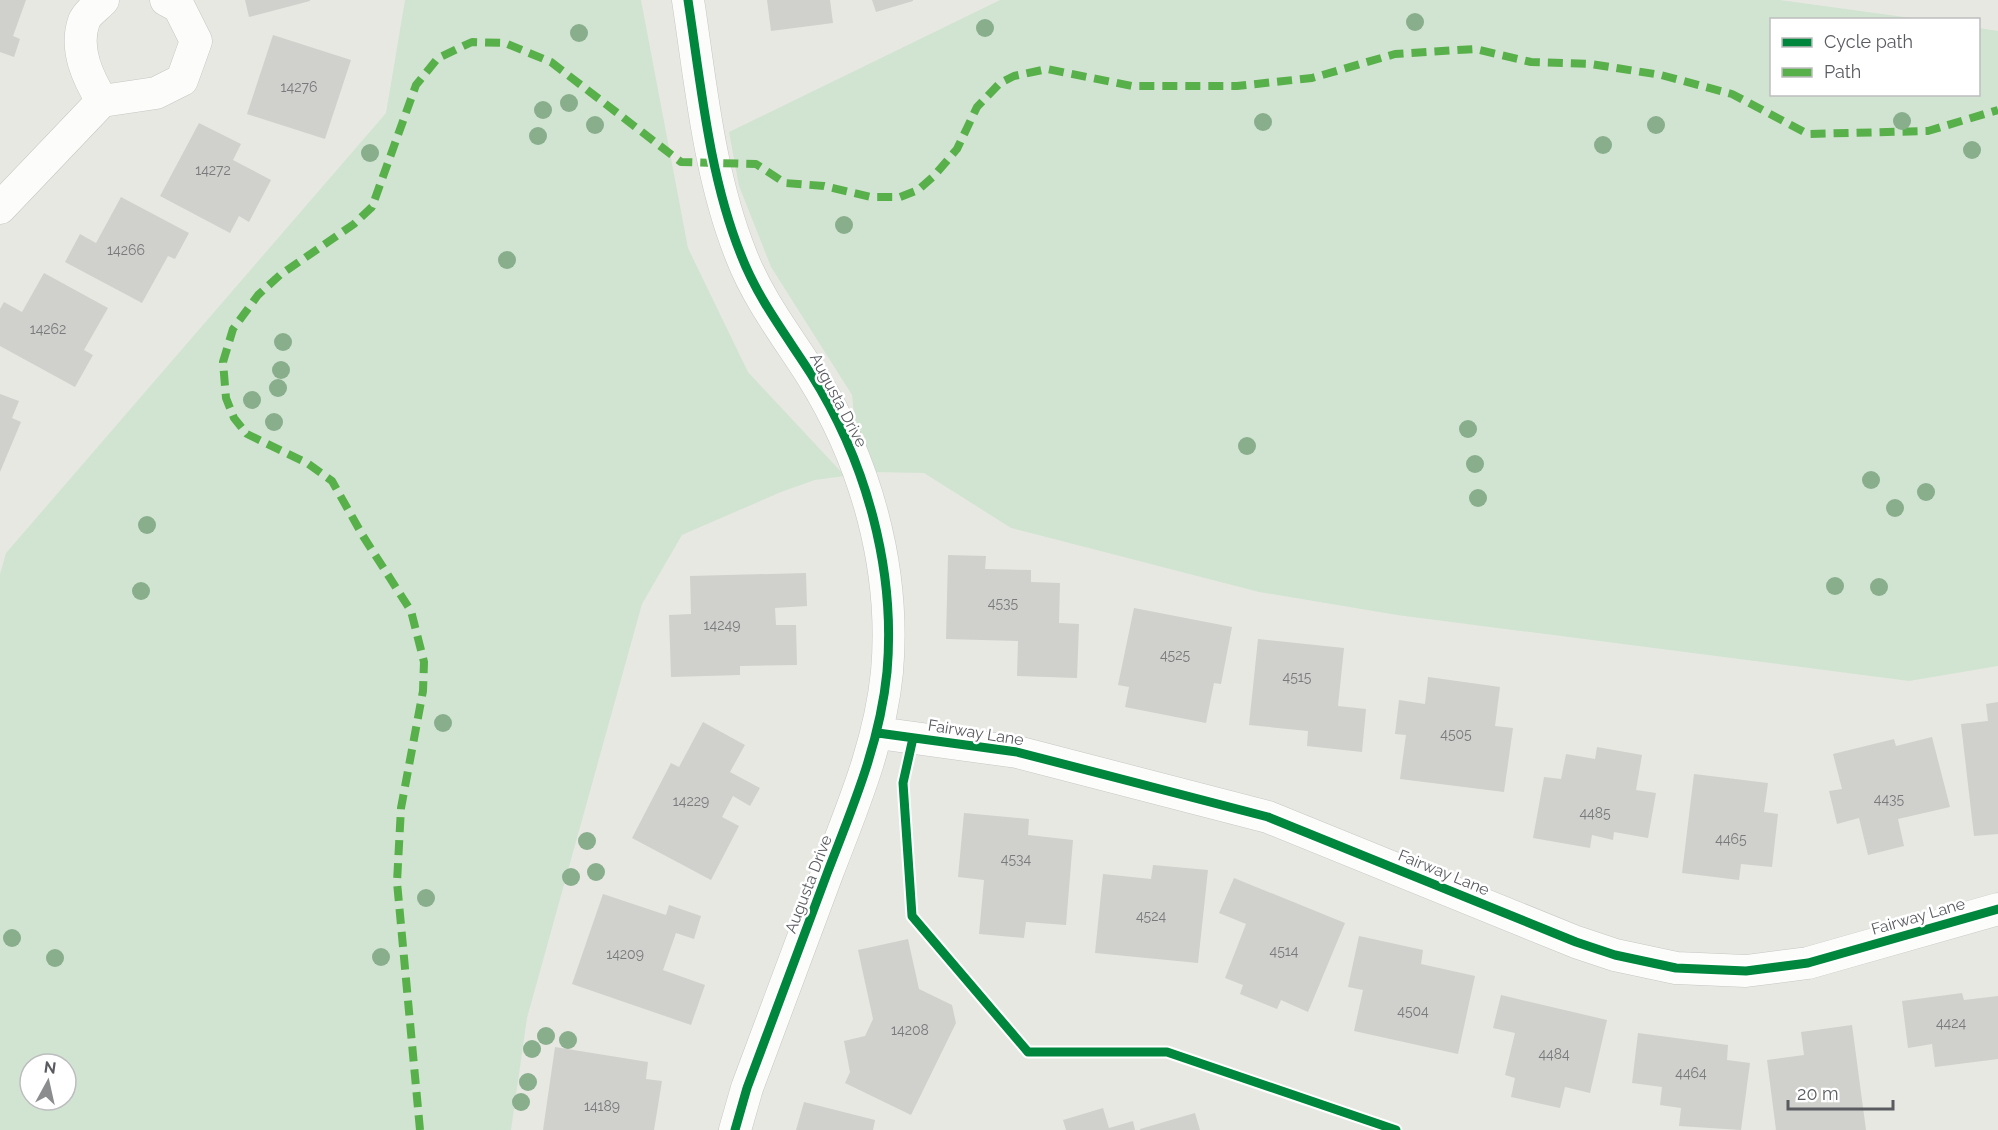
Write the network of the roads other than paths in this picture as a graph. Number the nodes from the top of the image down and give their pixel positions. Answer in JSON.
{"nodes":[{"id":1,"x":103,"y":0,"type":"edge"},
{"id":2,"x":166,"y":0,"type":"edge"},
{"id":3,"x":688,"y":0,"type":"edge"},
{"id":4,"x":102,"y":101,"type":"junction"},
{"id":5,"x":0,"y":208,"type":"edge"},
{"id":6,"x":878,"y":733,"type":"junction"},
{"id":7,"x":1998,"y":909,"type":"edge"},
{"id":8,"x":735,"y":1130,"type":"edge"}],
"edges":[{"from":1,"to":4,"type":"street"},
{"from":2,"to":4,"type":"street"},
{"from":3,"to":6,"type":"street","name":"Augusta Drive"},
{"from":4,"to":5,"type":"street"},
{"from":6,"to":7,"type":"street","name":"Fairway Lane"},
{"from":6,"to":8,"type":"street","name":"Augusta Drive"}]}
